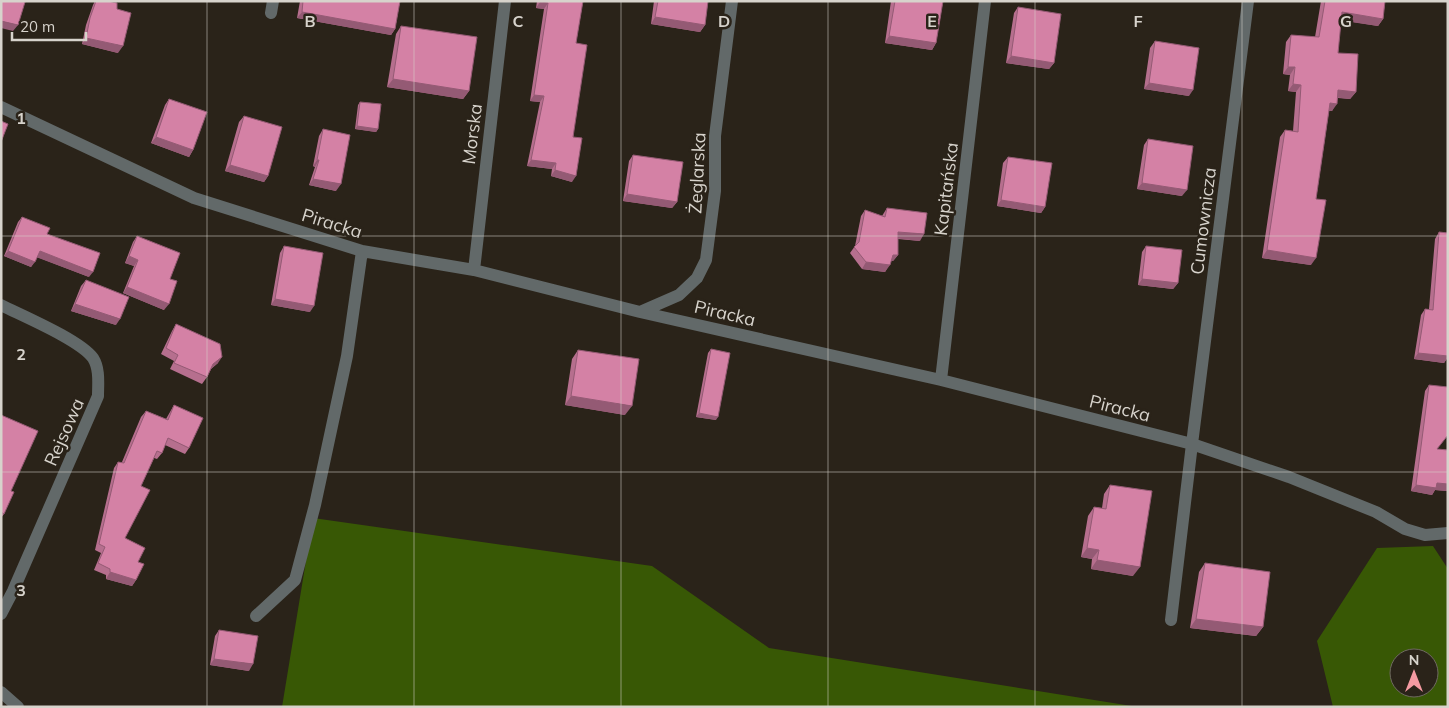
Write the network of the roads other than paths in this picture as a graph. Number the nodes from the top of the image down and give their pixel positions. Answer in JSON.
{"nodes":[{"id":1,"x":505,"y":1,"type":"edge"},
{"id":2,"x":732,"y":1,"type":"edge"},
{"id":3,"x":986,"y":1,"type":"edge"},
{"id":4,"x":1248,"y":1,"type":"edge"},
{"id":5,"x":1,"y":107,"type":"edge"},
{"id":6,"x":362,"y":251,"type":"junction"},
{"id":7,"x":474,"y":270,"type":"junction"},
{"id":8,"x":1,"y":305,"type":"edge"},
{"id":9,"x":640,"y":312,"type":"junction"},
{"id":10,"x":941,"y":380,"type":"junction"},
{"id":11,"x":1192,"y":444,"type":"junction"},
{"id":12,"x":1448,"y":533,"type":"edge"},
{"id":13,"x":1,"y":614,"type":"edge"},
{"id":14,"x":256,"y":616,"type":"dead end"},
{"id":15,"x":1171,"y":620,"type":"dead end"},
{"id":16,"x":1,"y":692,"type":"edge"},
{"id":17,"x":18,"y":707,"type":"edge"}],
"edges":[{"from":1,"to":7,"type":"street","name":"Morska"},
{"from":2,"to":9,"type":"street","name":"Żeglarska"},
{"from":3,"to":10,"type":"street","name":"Kapitańska"},
{"from":4,"to":11,"type":"street","name":"Cumownicza"},
{"from":5,"to":6,"type":"street","name":"Piracka"},
{"from":6,"to":7,"type":"street","name":"Piracka"},
{"from":6,"to":14,"type":"street"},
{"from":7,"to":9,"type":"street","name":"Piracka"},
{"from":8,"to":13,"type":"street","name":"Rejsowa"},
{"from":9,"to":10,"type":"street","name":"Piracka"},
{"from":10,"to":11,"type":"street","name":"Piracka"},
{"from":11,"to":12,"type":"street","name":"Piracka"},
{"from":11,"to":15,"type":"street","name":"Cumownicza"},
{"from":16,"to":17,"type":"street"}]}
